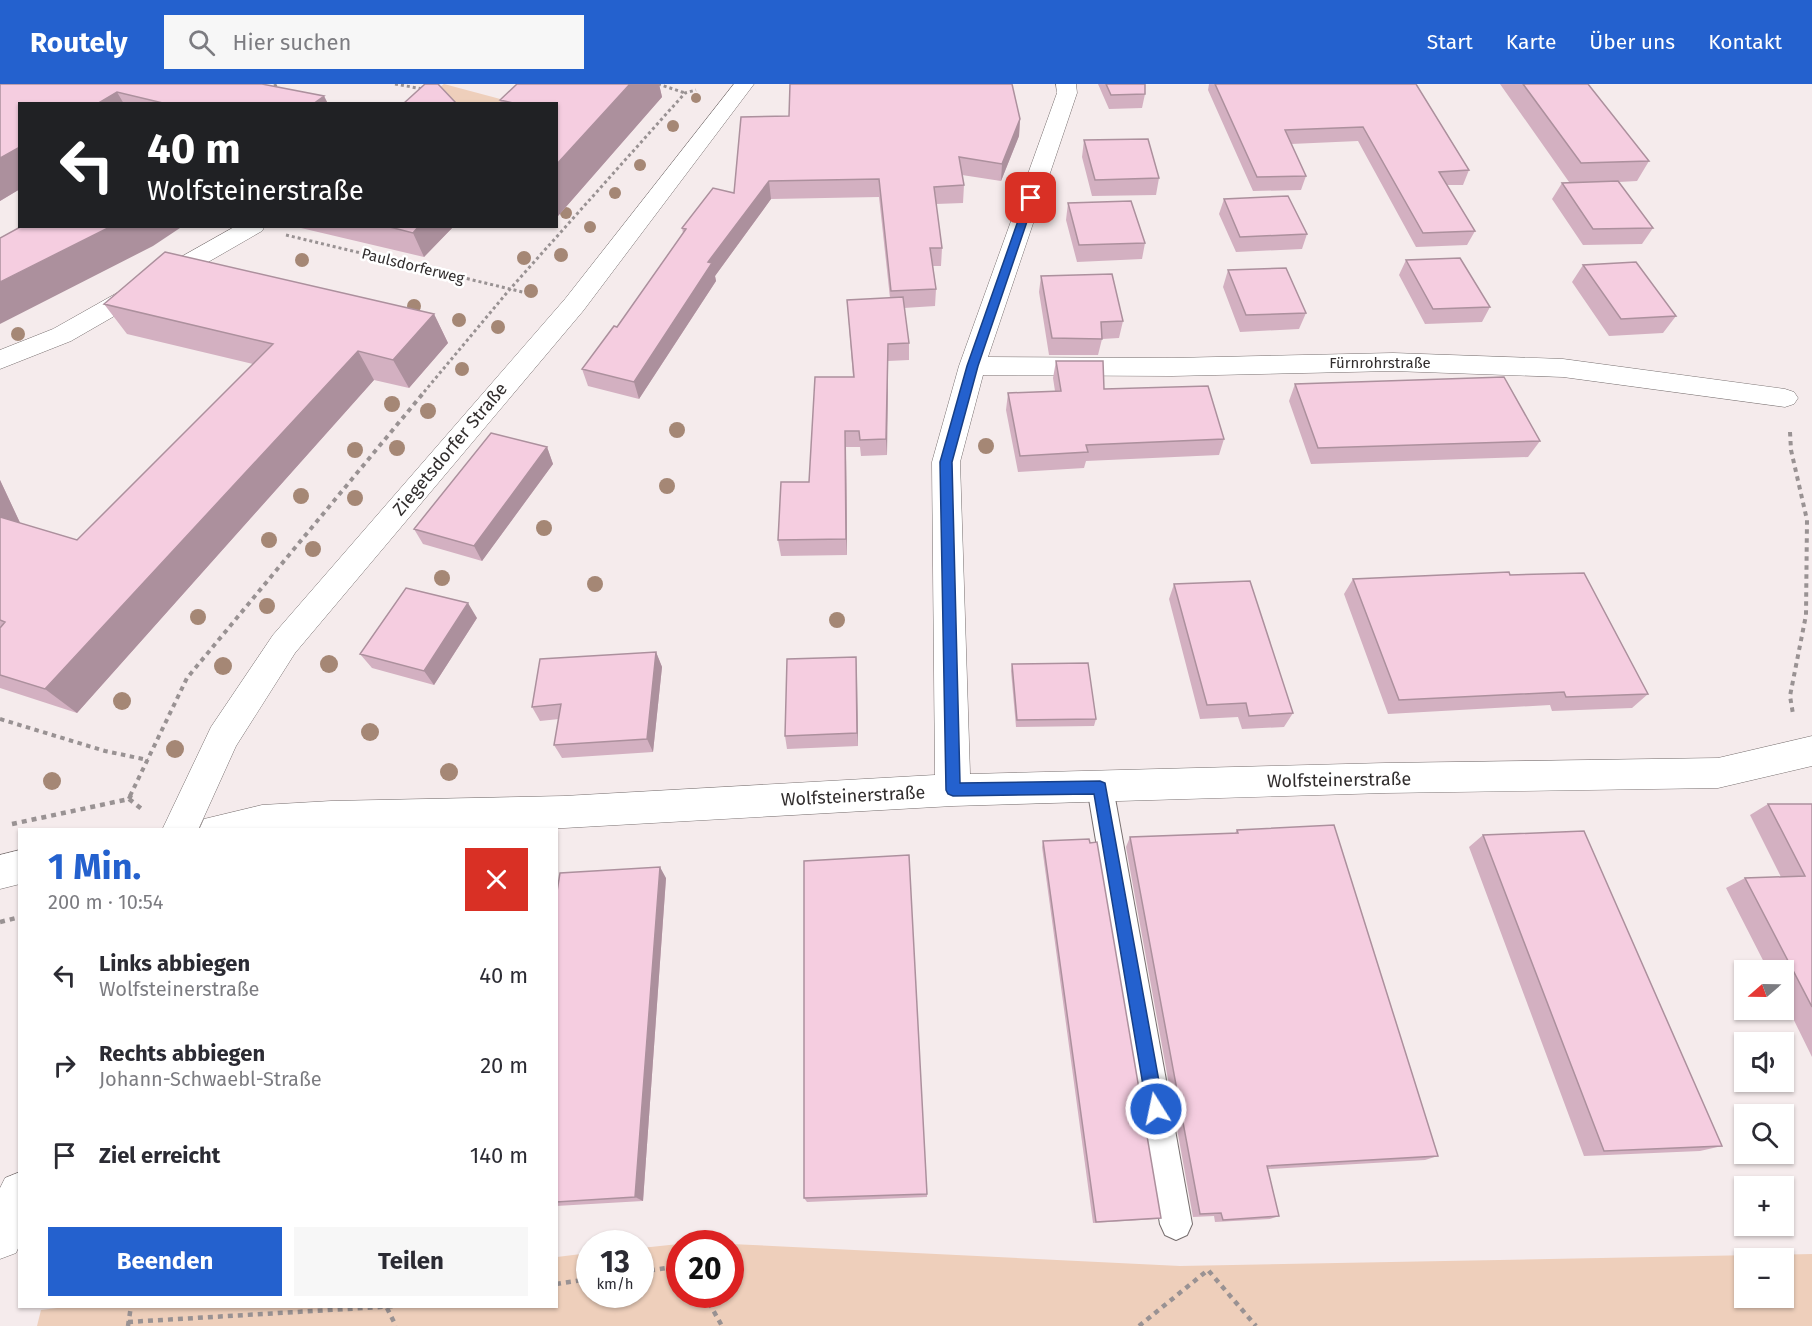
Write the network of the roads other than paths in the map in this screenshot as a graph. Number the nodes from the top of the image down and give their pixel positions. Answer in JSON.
{"nodes":[{"id":1,"x":744,"y":84,"type":"edge"},
{"id":2,"x":1066,"y":84,"type":"edge"},
{"id":3,"x":252,"y":228,"type":"edge"},
{"id":4,"x":0,"y":360,"type":"edge"},
{"id":5,"x":972,"y":366,"type":"junction"},
{"id":6,"x":1785,"y":398,"type":"dead end"},
{"id":7,"x":1806,"y":752,"type":"edge"},
{"id":8,"x":1100,"y":787,"type":"junction"},
{"id":9,"x":953,"y":790,"type":"junction"},
{"id":10,"x":181,"y":828,"type":"edge"},
{"id":11,"x":227,"y":828,"type":"edge"},
{"id":12,"x":18,"y":868,"type":"edge"},
{"id":13,"x":0,"y":872,"type":"edge"},
{"id":14,"x":18,"y":1197,"type":"edge"},
{"id":15,"x":1176,"y":1224,"type":"dead end"},
{"id":16,"x":0,"y":1237,"type":"edge"}],
"edges":[{"from":1,"to":10,"type":"street","name":"Ziegetsdorfer Straße"},
{"from":2,"to":5,"type":"street"},
{"from":3,"to":4,"type":"street"},
{"from":5,"to":6,"type":"street","name":"Fürnrohrstraße"},
{"from":5,"to":9,"type":"street"},
{"from":7,"to":8,"type":"street","name":"Wolfsteinerstraße"},
{"from":8,"to":9,"type":"street","name":"Wolfsteinerstraße"},
{"from":8,"to":15,"type":"lane"},
{"from":9,"to":11,"type":"street","name":"Wolfsteinerstraße"},
{"from":12,"to":13,"type":"street"},
{"from":14,"to":16,"type":"street"}]}
